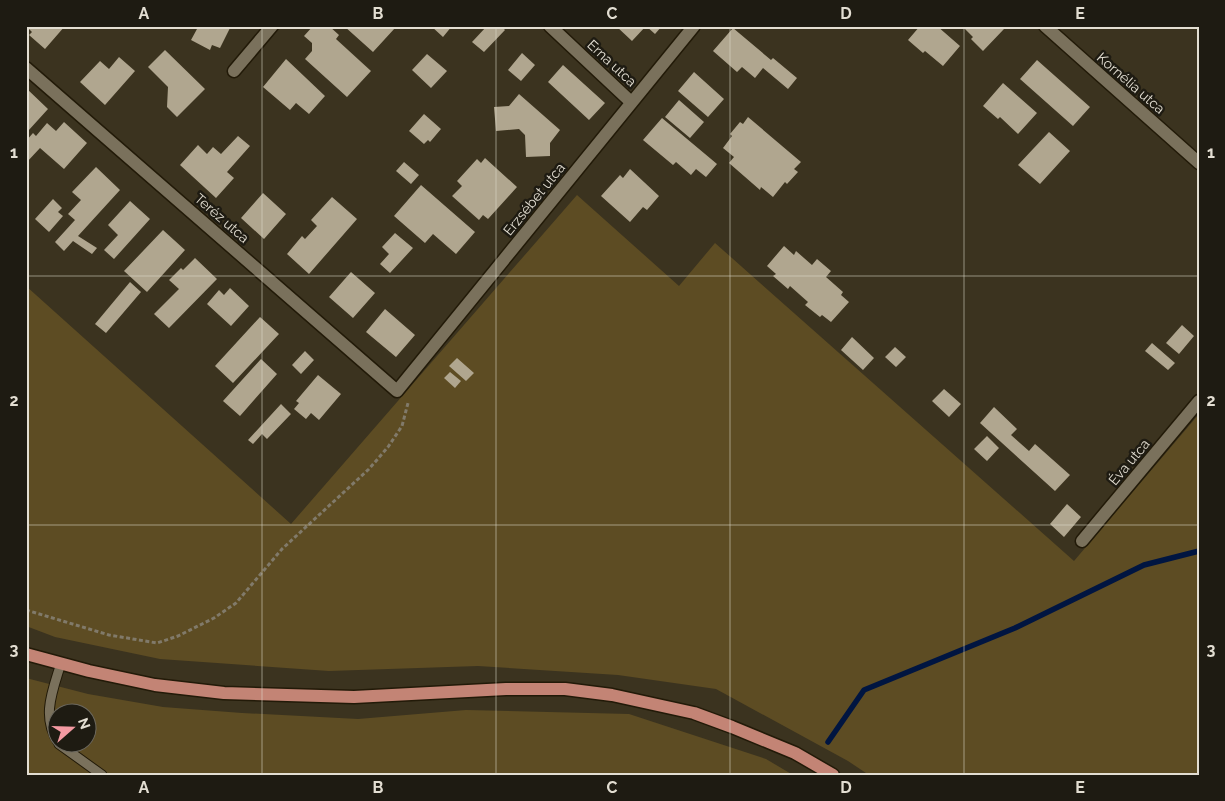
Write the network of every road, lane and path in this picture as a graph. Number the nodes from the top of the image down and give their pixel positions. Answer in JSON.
{"nodes":[{"id":1,"x":272,"y":26,"type":"edge"},
{"id":2,"x":550,"y":26,"type":"edge"},
{"id":3,"x":694,"y":26,"type":"edge"},
{"id":4,"x":1045,"y":26,"type":"edge"},
{"id":5,"x":26,"y":68,"type":"edge"},
{"id":6,"x":234,"y":71,"type":"dead end"},
{"id":7,"x":631,"y":102,"type":"junction"},
{"id":8,"x":1199,"y":163,"type":"edge"},
{"id":9,"x":397,"y":391,"type":"junction"},
{"id":10,"x":1199,"y":401,"type":"edge"},
{"id":11,"x":1082,"y":541,"type":"dead end"},
{"id":12,"x":26,"y":610,"type":"edge"},
{"id":13,"x":26,"y":654,"type":"edge"},
{"id":14,"x":61,"y":663,"type":"junction"},
{"id":15,"x":50,"y":704,"type":"edge"},
{"id":16,"x":73,"y":754,"type":"edge"},
{"id":17,"x":102,"y":775,"type":"edge"},
{"id":18,"x":833,"y":775,"type":"edge"}],
"edges":[{"from":1,"to":6,"type":"street"},
{"from":2,"to":7,"type":"street","name":"Erna utca"},
{"from":3,"to":7,"type":"street","name":"Erzsébet utca"},
{"from":4,"to":8,"type":"street","name":"Kornélia utca"},
{"from":5,"to":9,"type":"street","name":"Teréz utca"},
{"from":7,"to":9,"type":"street","name":"Erzsébet utca"},
{"from":9,"to":12,"type":"path"},
{"from":10,"to":11,"type":"street","name":"Éva utca"},
{"from":13,"to":14,"type":"main road"},
{"from":14,"to":15,"type":"lane"},
{"from":14,"to":18,"type":"main road"},
{"from":16,"to":17,"type":"lane"}]}
